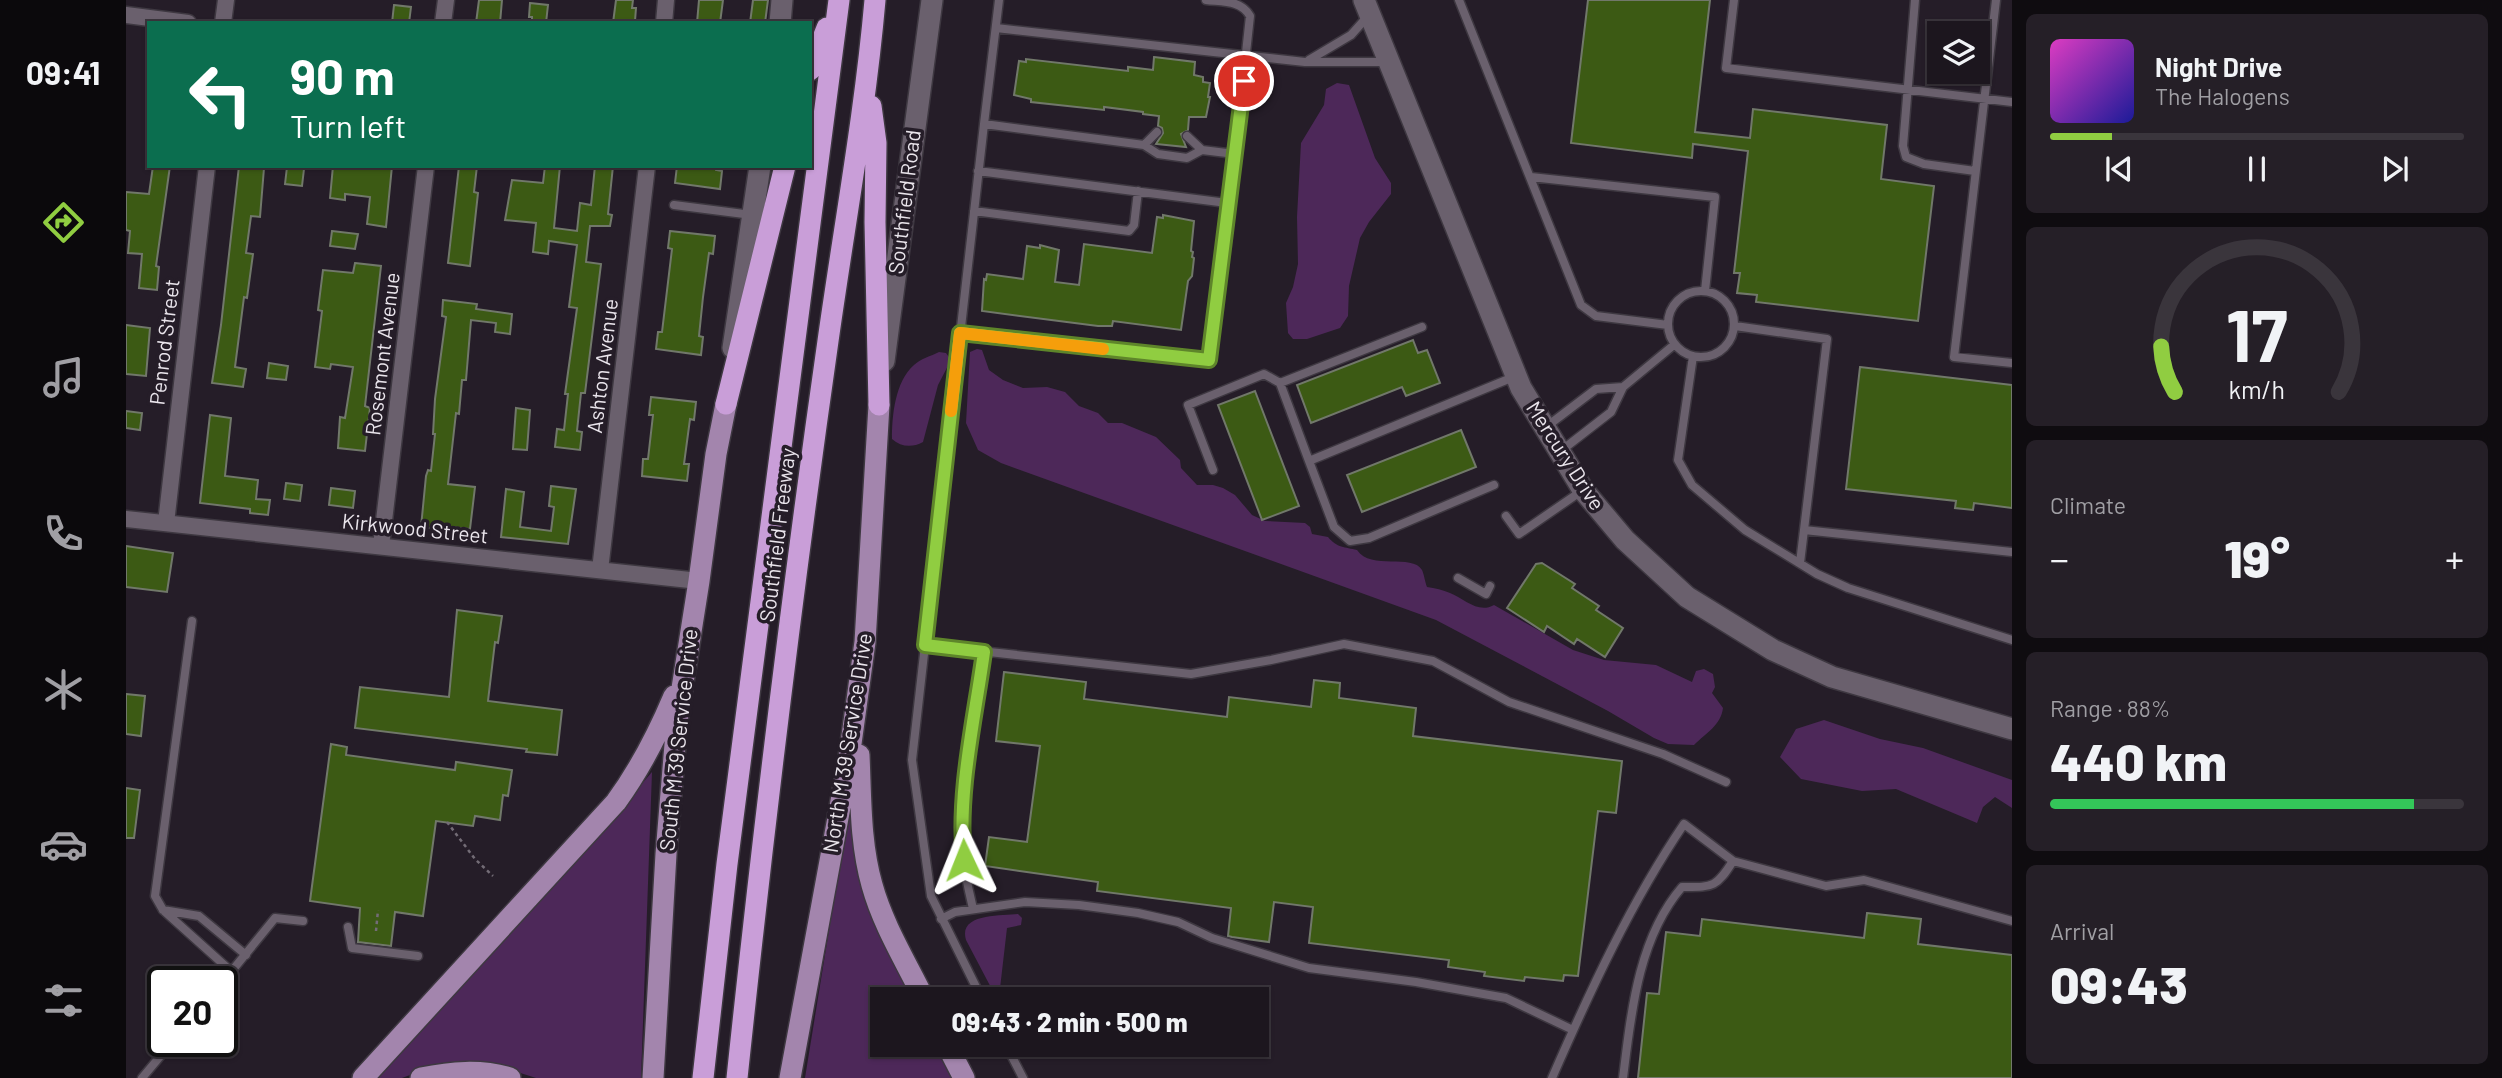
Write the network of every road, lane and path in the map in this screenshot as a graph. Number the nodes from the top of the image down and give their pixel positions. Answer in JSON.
{"nodes":[{"id":1,"x":226,"y":0,"type":"edge"},
{"id":2,"x":446,"y":0,"type":"edge"},
{"id":3,"x":666,"y":0,"type":"edge"},
{"id":4,"x":782,"y":0,"type":"edge"},
{"id":5,"x":838,"y":0,"type":"edge"},
{"id":6,"x":875,"y":0,"type":"edge"},
{"id":7,"x":932,"y":0,"type":"edge"},
{"id":8,"x":999,"y":0,"type":"edge"},
{"id":9,"x":1206,"y":0,"type":"edge"},
{"id":10,"x":1459,"y":0,"type":"edge"},
{"id":11,"x":1734,"y":0,"type":"edge"},
{"id":12,"x":1915,"y":0,"type":"edge"},
{"id":13,"x":1996,"y":0,"type":"edge"},
{"id":14,"x":1228,"y":1,"type":"edge"},
{"id":15,"x":1367,"y":7,"type":"edge"},
{"id":16,"x":126,"y":15,"type":"edge"},
{"id":17,"x":172,"y":21,"type":"edge"},
{"id":18,"x":223,"y":21,"type":"edge"},
{"id":19,"x":443,"y":21,"type":"edge"},
{"id":20,"x":664,"y":21,"type":"edge"},
{"id":21,"x":780,"y":21,"type":"edge"},
{"id":22,"x":996,"y":28,"type":"junction"},
{"id":23,"x":1247,"y":56,"type":"junction"},
{"id":24,"x":1305,"y":62,"type":"junction"},
{"id":25,"x":1390,"y":62,"type":"junction"},
{"id":26,"x":812,"y":65,"type":"edge"},
{"id":27,"x":868,"y":82,"type":"junction"},
{"id":28,"x":1907,"y":89,"type":"junction"},
{"id":29,"x":1984,"y":97,"type":"junction"},
{"id":30,"x":2012,"y":102,"type":"edge"},
{"id":31,"x":984,"y":124,"type":"junction"},
{"id":32,"x":1157,"y":132,"type":"dead end"},
{"id":33,"x":1187,"y":136,"type":"dead end"},
{"id":34,"x":1144,"y":145,"type":"junction"},
{"id":35,"x":1202,"y":150,"type":"junction"},
{"id":36,"x":1235,"y":154,"type":"junction"},
{"id":37,"x":207,"y":168,"type":"edge"},
{"id":38,"x":426,"y":168,"type":"edge"},
{"id":39,"x":647,"y":168,"type":"edge"},
{"id":40,"x":760,"y":168,"type":"edge"},
{"id":41,"x":785,"y":168,"type":"edge"},
{"id":42,"x":978,"y":171,"type":"junction"},
{"id":43,"x":1975,"y":171,"type":"junction"},
{"id":44,"x":1531,"y":177,"type":"junction"},
{"id":45,"x":1138,"y":191,"type":"junction"},
{"id":46,"x":1227,"y":203,"type":"junction"},
{"id":47,"x":674,"y":205,"type":"dead end"},
{"id":48,"x":974,"y":211,"type":"junction"},
{"id":49,"x":752,"y":215,"type":"junction"},
{"id":50,"x":1705,"y":291,"type":"junction"},
{"id":51,"x":1668,"y":325,"type":"junction"},
{"id":52,"x":1735,"y":326,"type":"junction"},
{"id":53,"x":1422,"y":327,"type":"dead end"},
{"id":54,"x":960,"y":333,"type":"junction"},
{"id":55,"x":1675,"y":344,"type":"junction"},
{"id":56,"x":1693,"y":356,"type":"junction"},
{"id":57,"x":2012,"y":363,"type":"edge"},
{"id":58,"x":1516,"y":376,"type":"junction"},
{"id":59,"x":1280,"y":383,"type":"junction"},
{"id":60,"x":1623,"y":387,"type":"junction"},
{"id":61,"x":726,"y":404,"type":"junction"},
{"id":62,"x":879,"y":405,"type":"junction"},
{"id":63,"x":1545,"y":428,"type":"junction"},
{"id":64,"x":1559,"y":452,"type":"junction"},
{"id":65,"x":1309,"y":461,"type":"junction"},
{"id":66,"x":1213,"y":470,"type":"dead end"},
{"id":67,"x":1494,"y":485,"type":"dead end"},
{"id":68,"x":1583,"y":490,"type":"junction"},
{"id":69,"x":1506,"y":516,"type":"dead end"},
{"id":70,"x":126,"y":519,"type":"edge"},
{"id":71,"x":166,"y":523,"type":"junction"},
{"id":72,"x":1804,"y":530,"type":"junction"},
{"id":73,"x":1519,"y":534,"type":"junction"},
{"id":74,"x":1513,"y":543,"type":"dead end"},
{"id":75,"x":381,"y":546,"type":"junction"},
{"id":76,"x":2012,"y":552,"type":"edge"},
{"id":77,"x":1800,"y":564,"type":"junction"},
{"id":78,"x":600,"y":570,"type":"junction"},
{"id":79,"x":1458,"y":579,"type":"dead end"},
{"id":80,"x":699,"y":581,"type":"junction"},
{"id":81,"x":1490,"y":586,"type":"dead end"},
{"id":82,"x":192,"y":621,"type":"dead end"},
{"id":83,"x":2012,"y":640,"type":"edge"},
{"id":84,"x":865,"y":642,"type":"junction"},
{"id":85,"x":925,"y":645,"type":"junction"},
{"id":86,"x":984,"y":652,"type":"junction"},
{"id":87,"x":687,"y":657,"type":"junction"},
{"id":88,"x":2012,"y":729,"type":"edge"},
{"id":89,"x":1726,"y":782,"type":"dead end"},
{"id":90,"x":447,"y":822,"type":"dead end"},
{"id":91,"x":1733,"y":861,"type":"junction"},
{"id":92,"x":493,"y":876,"type":"dead end"},
{"id":93,"x":973,"y":909,"type":"junction"},
{"id":94,"x":163,"y":910,"type":"junction"},
{"id":95,"x":378,"y":910,"type":"dead end"},
{"id":96,"x":941,"y":919,"type":"junction"},
{"id":97,"x":303,"y":921,"type":"dead end"},
{"id":98,"x":2012,"y":921,"type":"edge"},
{"id":99,"x":348,"y":927,"type":"dead end"},
{"id":100,"x":376,"y":931,"type":"dead end"},
{"id":101,"x":246,"y":955,"type":"junction"},
{"id":102,"x":418,"y":957,"type":"dead end"},
{"id":103,"x":225,"y":966,"type":"edge"},
{"id":104,"x":237,"y":966,"type":"edge"},
{"id":105,"x":918,"y":987,"type":"edge"},
{"id":106,"x":976,"y":987,"type":"edge"},
{"id":107,"x":1573,"y":1030,"type":"junction"},
{"id":108,"x":160,"y":1057,"type":"edge"},
{"id":109,"x":953,"y":1057,"type":"edge"},
{"id":110,"x":1012,"y":1057,"type":"edge"},
{"id":111,"x":142,"y":1078,"type":"edge"},
{"id":112,"x":363,"y":1078,"type":"edge"},
{"id":113,"x":421,"y":1078,"type":"edge"},
{"id":114,"x":510,"y":1078,"type":"edge"},
{"id":115,"x":653,"y":1078,"type":"edge"},
{"id":116,"x":703,"y":1078,"type":"edge"},
{"id":117,"x":737,"y":1078,"type":"edge"},
{"id":118,"x":790,"y":1078,"type":"edge"},
{"id":119,"x":964,"y":1078,"type":"edge"},
{"id":120,"x":1023,"y":1078,"type":"edge"},
{"id":121,"x":1552,"y":1078,"type":"edge"},
{"id":122,"x":1623,"y":1078,"type":"edge"}],
"edges":[{"from":1,"to":18,"type":"street"},
{"from":2,"to":19,"type":"street"},
{"from":3,"to":20,"type":"street"},
{"from":4,"to":21,"type":"street"},
{"from":5,"to":26,"type":"highway"},
{"from":5,"to":116,"type":"highway","name":"Southfield Freeway"},
{"from":6,"to":27,"type":"highway","name":"Southfield Freeway"},
{"from":7,"to":62,"type":"street","name":"Southfield Road"},
{"from":8,"to":22,"type":"lane"},
{"from":9,"to":14,"type":"lane"},
{"from":10,"to":44,"type":"lane"},
{"from":11,"to":28,"type":"lane"},
{"from":12,"to":28,"type":"lane"},
{"from":13,"to":29,"type":"lane"},
{"from":14,"to":23,"type":"lane"},
{"from":15,"to":24,"type":"lane"},
{"from":15,"to":25,"type":"street","name":"Mercury Drive"},
{"from":16,"to":17,"type":"street"},
{"from":22,"to":23,"type":"lane"},
{"from":22,"to":31,"type":"lane"},
{"from":23,"to":24,"type":"lane"},
{"from":23,"to":36,"type":"lane"},
{"from":24,"to":25,"type":"lane"},
{"from":25,"to":58,"type":"street","name":"Mercury Drive"},
{"from":27,"to":62,"type":"highway"},
{"from":27,"to":117,"type":"highway","name":"Southfield Freeway"},
{"from":28,"to":29,"type":"lane"},
{"from":28,"to":43,"type":"lane"},
{"from":29,"to":30,"type":"lane"},
{"from":29,"to":43,"type":"lane"},
{"from":31,"to":34,"type":"lane"},
{"from":31,"to":42,"type":"lane"},
{"from":32,"to":34,"type":"lane"},
{"from":33,"to":35,"type":"lane"},
{"from":34,"to":35,"type":"lane"},
{"from":35,"to":36,"type":"lane"},
{"from":36,"to":46,"type":"lane"},
{"from":37,"to":71,"type":"street","name":"Penrod Street"},
{"from":38,"to":75,"type":"street","name":"Rosemont Avenue"},
{"from":39,"to":78,"type":"street","name":"Ashton Avenue"},
{"from":40,"to":49,"type":"street"},
{"from":41,"to":61,"type":"highway"},
{"from":42,"to":45,"type":"lane"},
{"from":42,"to":48,"type":"lane"},
{"from":43,"to":57,"type":"lane"},
{"from":44,"to":50,"type":"lane"},
{"from":44,"to":51,"type":"lane"},
{"from":45,"to":46,"type":"lane"},
{"from":45,"to":48,"type":"lane"},
{"from":46,"to":54,"type":"lane"},
{"from":47,"to":49,"type":"lane"},
{"from":48,"to":54,"type":"lane"},
{"from":49,"to":61,"type":"street"},
{"from":50,"to":51,"type":"lane"},
{"from":50,"to":52,"type":"lane"},
{"from":51,"to":55,"type":"lane"},
{"from":52,"to":56,"type":"lane"},
{"from":52,"to":72,"type":"lane"},
{"from":53,"to":59,"type":"lane"},
{"from":54,"to":85,"type":"lane"},
{"from":55,"to":56,"type":"lane"},
{"from":55,"to":60,"type":"lane"},
{"from":56,"to":77,"type":"lane"},
{"from":58,"to":63,"type":"street","name":"Mercury Drive"},
{"from":58,"to":65,"type":"lane"},
{"from":59,"to":65,"type":"lane"},
{"from":59,"to":66,"type":"lane"},
{"from":60,"to":63,"type":"lane"},
{"from":60,"to":64,"type":"lane"},
{"from":61,"to":80,"type":"main road","name":"South M 39 Service Drive"},
{"from":62,"to":84,"type":"main road","name":"North M 39 Service Drive"},
{"from":63,"to":64,"type":"street","name":"Mercury Drive"},
{"from":64,"to":68,"type":"street","name":"Mercury Drive"},
{"from":65,"to":67,"type":"lane"},
{"from":68,"to":73,"type":"lane"},
{"from":68,"to":88,"type":"street","name":"Mercury Drive"},
{"from":69,"to":73,"type":"lane"},
{"from":70,"to":71,"type":"street","name":"Kirkwood Street"},
{"from":71,"to":75,"type":"street","name":"Kirkwood Street"},
{"from":72,"to":76,"type":"lane"},
{"from":72,"to":77,"type":"lane"},
{"from":73,"to":74,"type":"lane"},
{"from":75,"to":78,"type":"street","name":"Kirkwood Street"},
{"from":77,"to":83,"type":"lane"},
{"from":78,"to":80,"type":"street","name":"Kirkwood Street"},
{"from":79,"to":81,"type":"lane"},
{"from":80,"to":87,"type":"main road","name":"South M 39 Service Drive"},
{"from":82,"to":94,"type":"lane"},
{"from":84,"to":105,"type":"main road"},
{"from":84,"to":118,"type":"main road","name":"North M 39 Service Drive"},
{"from":85,"to":86,"type":"lane"},
{"from":85,"to":96,"type":"lane"},
{"from":86,"to":89,"type":"lane"},
{"from":86,"to":93,"type":"lane"},
{"from":87,"to":112,"type":"main road"},
{"from":87,"to":115,"type":"main road","name":"South M 39 Service Drive"},
{"from":90,"to":92,"type":"path"},
{"from":91,"to":98,"type":"lane"},
{"from":91,"to":107,"type":"lane"},
{"from":91,"to":122,"type":"lane"},
{"from":93,"to":96,"type":"lane"},
{"from":93,"to":107,"type":"lane"},
{"from":94,"to":101,"type":"lane"},
{"from":94,"to":103,"type":"lane"},
{"from":95,"to":100,"type":"path"},
{"from":96,"to":106,"type":"lane"},
{"from":97,"to":101,"type":"lane"},
{"from":99,"to":102,"type":"lane"},
{"from":101,"to":104,"type":"lane"},
{"from":107,"to":121,"type":"lane"},
{"from":108,"to":111,"type":"lane"},
{"from":109,"to":119,"type":"main road"},
{"from":110,"to":120,"type":"lane"},
{"from":113,"to":114,"type":"main road"}]}
